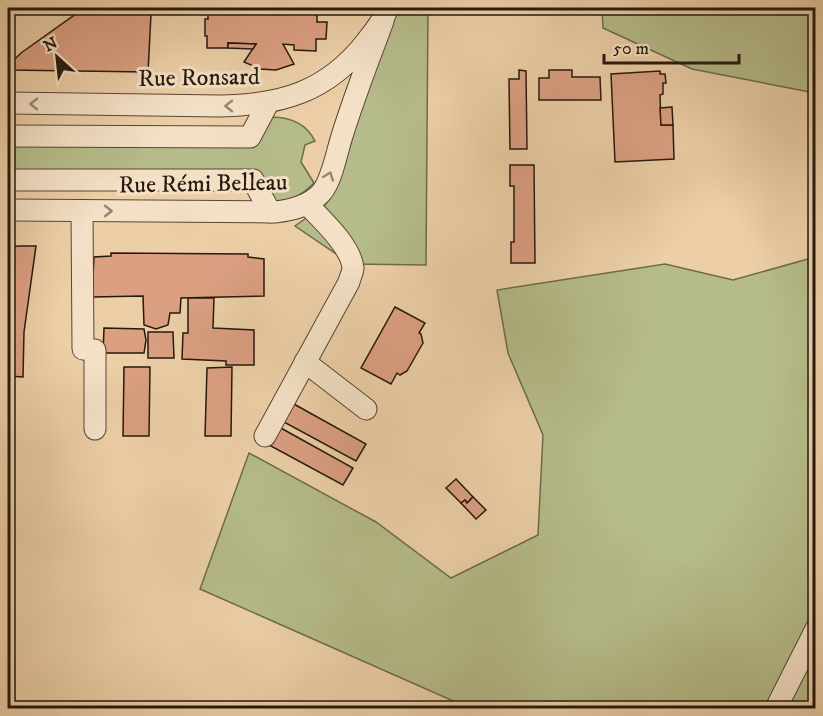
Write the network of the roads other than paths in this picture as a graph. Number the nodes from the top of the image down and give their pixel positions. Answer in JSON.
{"nodes":[{"id":1,"x":385,"y":14,"type":"edge"},
{"id":2,"x":327,"y":80,"type":"junction"},
{"id":3,"x":8,"y":103,"type":"edge"},
{"id":4,"x":268,"y":103,"type":"junction"},
{"id":5,"x":352,"y":104,"type":"junction"},
{"id":6,"x":8,"y":135,"type":"edge"},
{"id":7,"x":8,"y":180,"type":"edge"},
{"id":8,"x":307,"y":204,"type":"junction"},
{"id":9,"x":8,"y":210,"type":"edge"},
{"id":10,"x":82,"y":211,"type":"junction"},
{"id":11,"x":270,"y":212,"type":"junction"},
{"id":12,"x":305,"y":362,"type":"junction"},
{"id":13,"x":366,"y":409,"type":"dead end"},
{"id":14,"x":95,"y":429,"type":"dead end"},
{"id":15,"x":265,"y":436,"type":"dead end"},
{"id":16,"x":816,"y":629,"type":"edge"},
{"id":17,"x":776,"y":708,"type":"edge"}],
"edges":[{"from":1,"to":2,"type":"street","name":"Rue Ronsard"},
{"from":1,"to":5,"type":"street","name":"Rue Rémi Belleau"},
{"from":2,"to":4,"type":"street","name":"Rue Ronsard"},
{"from":2,"to":5,"type":"street"},
{"from":4,"to":3,"type":"street","name":"Rue Ronsard","one_way":true},
{"from":4,"to":6,"type":"street"},
{"from":8,"to":5,"type":"street","name":"Rue Rémi Belleau","one_way":true},
{"from":7,"to":11,"type":"street"},
{"from":8,"to":11,"type":"street","name":"Rue Rémi Belleau"},
{"from":8,"to":12,"type":"street"},
{"from":9,"to":10,"type":"street","name":"Rue Rémi Belleau"},
{"from":10,"to":11,"type":"street","name":"Rue Rémi Belleau","one_way":true},
{"from":10,"to":14,"type":"street"},
{"from":12,"to":13,"type":"street"},
{"from":12,"to":15,"type":"street"},
{"from":16,"to":17,"type":"street"}]}
